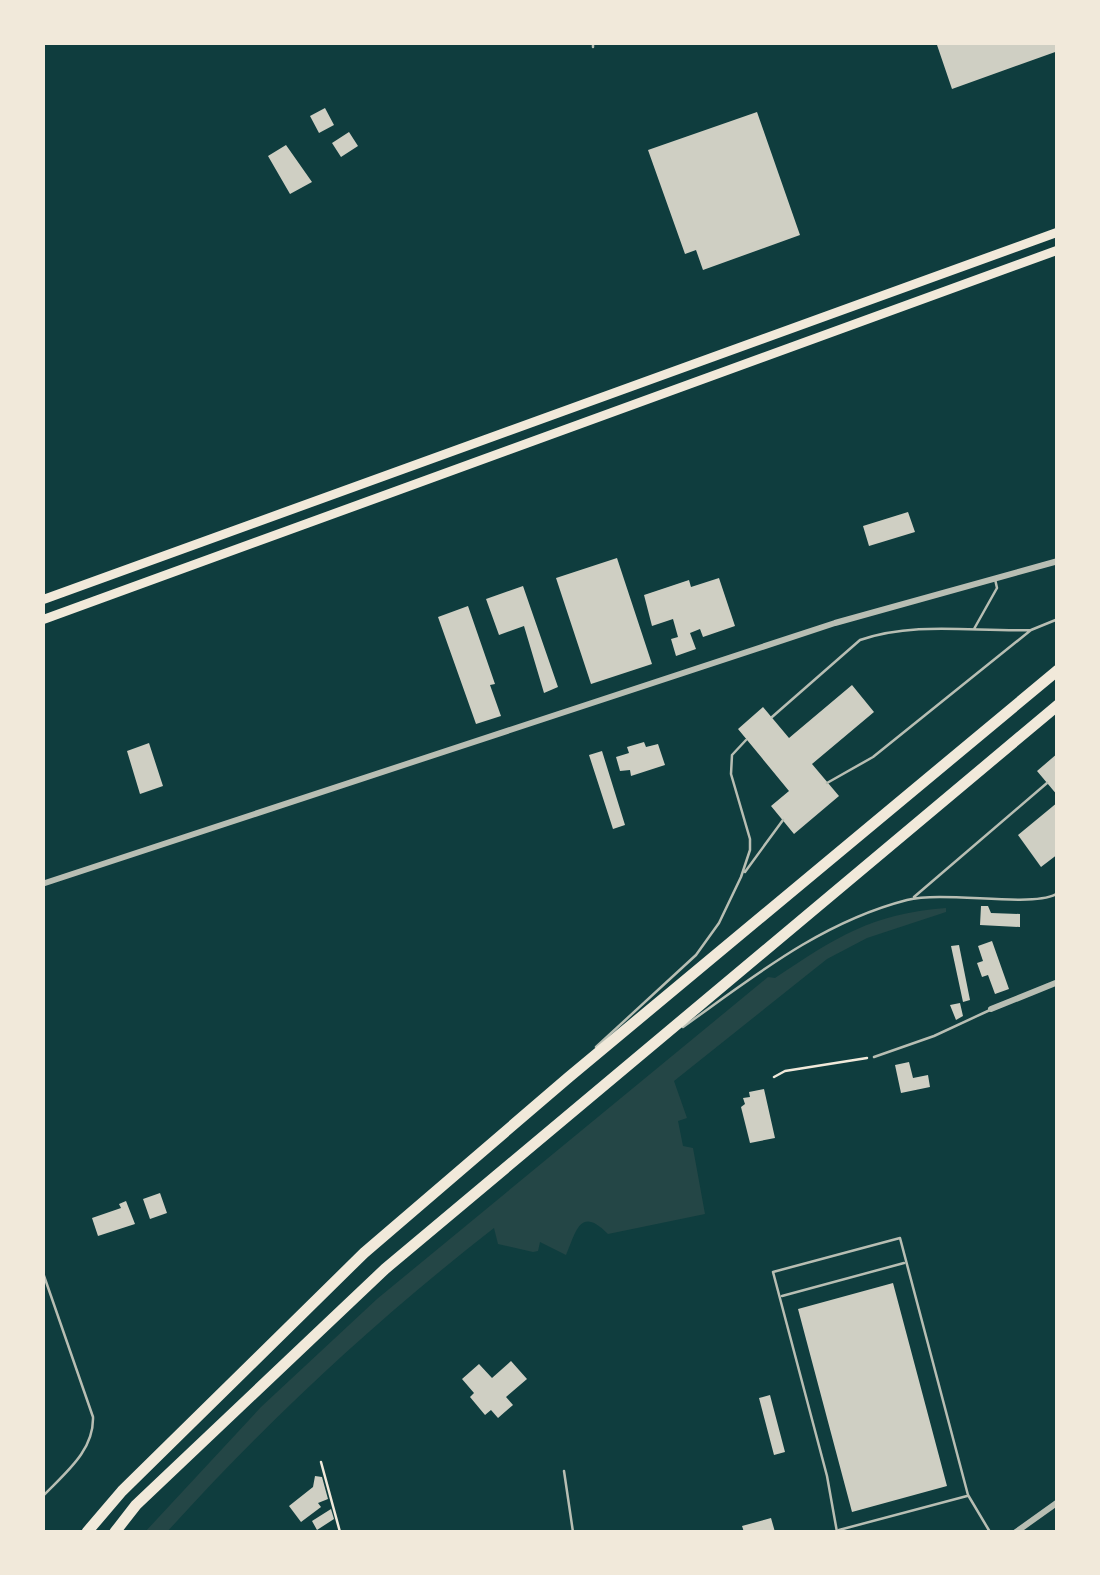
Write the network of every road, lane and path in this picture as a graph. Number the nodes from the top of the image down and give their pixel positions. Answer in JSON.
{"nodes":[{"id":1,"x":1058,"y":232,"type":"edge"},
{"id":2,"x":1058,"y":250,"type":"edge"},
{"id":3,"x":1058,"y":561,"type":"edge"},
{"id":4,"x":995,"y":578,"type":"junction"},
{"id":5,"x":42,"y":600,"type":"edge"},
{"id":6,"x":1058,"y":619,"type":"edge"},
{"id":7,"x":42,"y":620,"type":"edge"},
{"id":8,"x":974,"y":629,"type":"junction"},
{"id":9,"x":1031,"y":630,"type":"junction"},
{"id":10,"x":1058,"y":670,"type":"edge"},
{"id":11,"x":1058,"y":705,"type":"edge"},
{"id":12,"x":772,"y":718,"type":"dead end"},
{"id":13,"x":746,"y":740,"type":"dead end"},
{"id":14,"x":827,"y":783,"type":"dead end"},
{"id":15,"x":1047,"y":783,"type":"dead end"},
{"id":16,"x":782,"y":820,"type":"dead end"},
{"id":17,"x":742,"y":877,"type":"junction"},
{"id":18,"x":42,"y":884,"type":"edge"},
{"id":19,"x":1058,"y":894,"type":"edge"},
{"id":20,"x":912,"y":898,"type":"junction"},
{"id":21,"x":1058,"y":982,"type":"edge"},
{"id":22,"x":991,"y":1010,"type":"joint"},
{"id":23,"x":874,"y":1057,"type":"joint"},
{"id":24,"x":569,"y":1077,"type":"junction"},
{"id":25,"x":612,"y":1077,"type":"junction"},
{"id":26,"x":774,"y":1077,"type":"dead end"},
{"id":27,"x":906,"y":1262,"type":"junction"},
{"id":28,"x":42,"y":1270,"type":"edge"},
{"id":29,"x":779,"y":1296,"type":"junction"},
{"id":30,"x":321,"y":1462,"type":"dead end"},
{"id":31,"x":564,"y":1470,"type":"dead end"},
{"id":32,"x":968,"y":1496,"type":"junction"},
{"id":33,"x":42,"y":1497,"type":"edge"},
{"id":34,"x":1058,"y":1502,"type":"edge"},
{"id":35,"x":87,"y":1532,"type":"edge"},
{"id":36,"x":115,"y":1532,"type":"edge"},
{"id":37,"x":340,"y":1532,"type":"edge"},
{"id":38,"x":573,"y":1532,"type":"edge"},
{"id":39,"x":837,"y":1532,"type":"edge"},
{"id":40,"x":990,"y":1532,"type":"edge"},
{"id":41,"x":1016,"y":1532,"type":"edge"}],
"edges":[{"from":1,"to":5,"type":"main road"},
{"from":2,"to":7,"type":"main road"},
{"from":3,"to":4,"type":"street"},
{"from":4,"to":8,"type":"lane"},
{"from":4,"to":18,"type":"street"},
{"from":6,"to":9,"type":"lane"},
{"from":8,"to":9,"type":"lane"},
{"from":8,"to":12,"type":"lane"},
{"from":9,"to":14,"type":"lane"},
{"from":10,"to":24,"type":"highway"},
{"from":11,"to":25,"type":"highway"},
{"from":13,"to":17,"type":"lane"},
{"from":15,"to":20,"type":"lane"},
{"from":16,"to":17,"type":"lane"},
{"from":17,"to":24,"type":"lane"},
{"from":19,"to":20,"type":"lane"},
{"from":20,"to":25,"type":"lane"},
{"from":21,"to":22,"type":"street"},
{"from":22,"to":23,"type":"lane"},
{"from":23,"to":26,"type":"path"},
{"from":24,"to":35,"type":"highway"},
{"from":25,"to":36,"type":"highway"},
{"from":27,"to":29,"type":"lane"},
{"from":27,"to":29,"type":"lane"},
{"from":27,"to":32,"type":"lane"},
{"from":28,"to":33,"type":"lane"},
{"from":29,"to":39,"type":"lane"},
{"from":30,"to":37,"type":"path"},
{"from":31,"to":38,"type":"lane"},
{"from":32,"to":39,"type":"lane"},
{"from":32,"to":40,"type":"lane"},
{"from":34,"to":41,"type":"street"}]}
